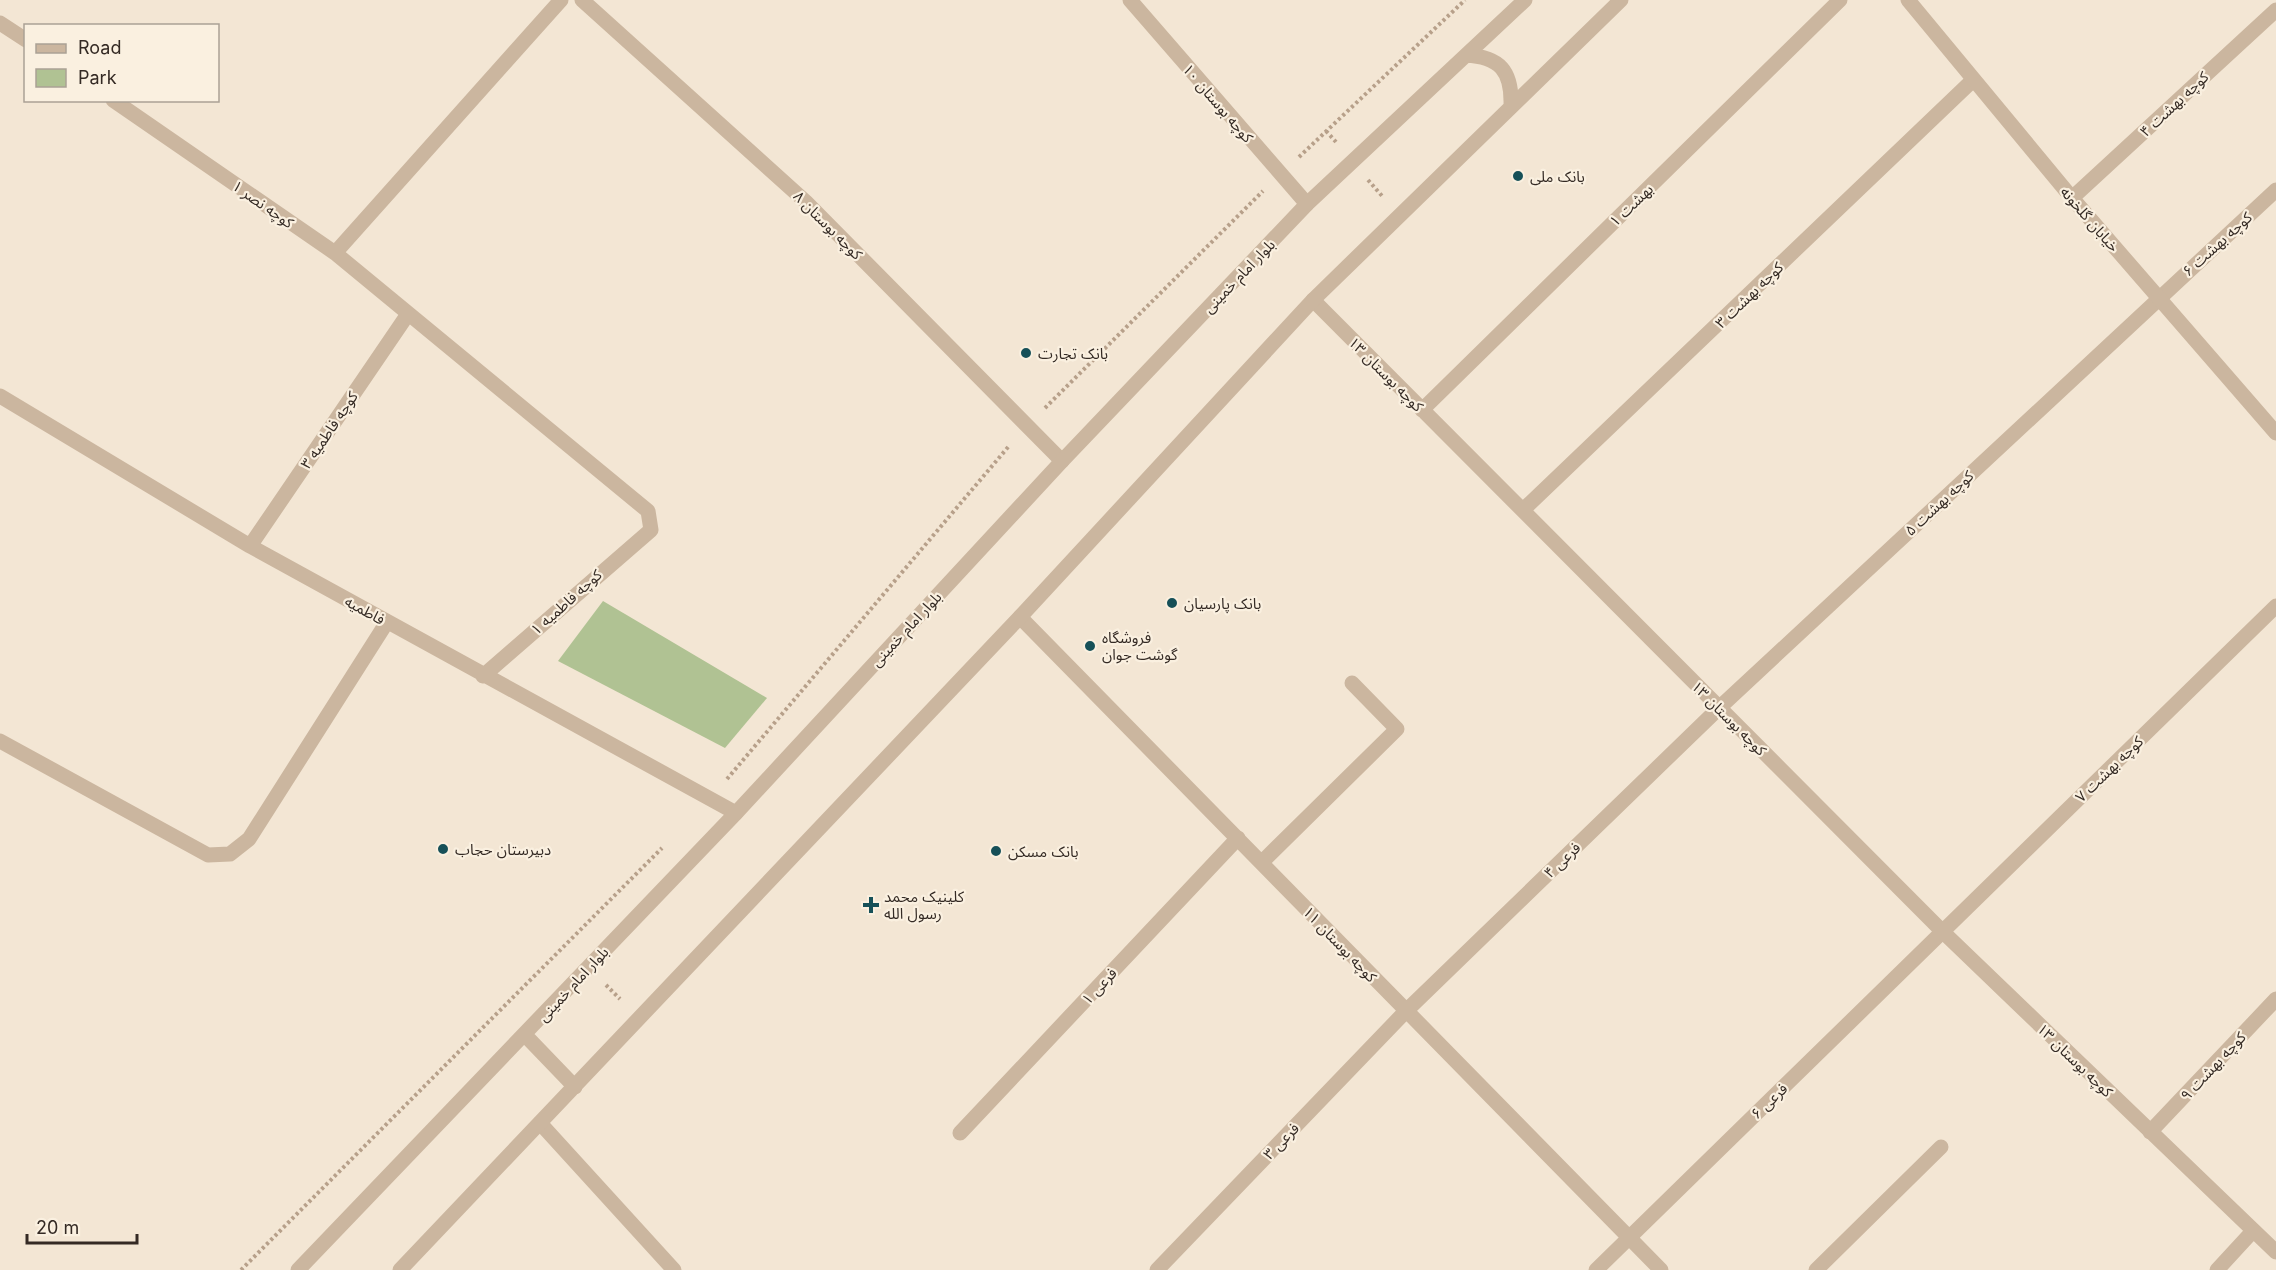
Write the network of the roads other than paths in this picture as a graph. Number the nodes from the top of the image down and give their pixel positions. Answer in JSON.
{"nodes":[{"id":1,"x":561,"y":0,"type":"edge"},
{"id":2,"x":582,"y":0,"type":"edge"},
{"id":3,"x":1130,"y":0,"type":"edge"},
{"id":4,"x":1525,"y":0,"type":"edge"},
{"id":5,"x":1621,"y":0,"type":"edge"},
{"id":6,"x":1840,"y":0,"type":"edge"},
{"id":7,"x":1910,"y":1,"type":"edge"},
{"id":8,"x":2276,"y":10,"type":"edge"},
{"id":9,"x":0,"y":23,"type":"edge"},
{"id":10,"x":24,"y":39,"type":"edge"},
{"id":11,"x":1466,"y":55,"type":"junction"},
{"id":12,"x":1973,"y":80,"type":"junction"},
{"id":13,"x":116,"y":102,"type":"edge"},
{"id":14,"x":1511,"y":105,"type":"junction"},
{"id":15,"x":2276,"y":190,"type":"edge"},
{"id":16,"x":2072,"y":198,"type":"junction"},
{"id":17,"x":1307,"y":204,"type":"junction"},
{"id":18,"x":335,"y":253,"type":"junction"},
{"id":19,"x":2158,"y":297,"type":"junction"},
{"id":20,"x":1313,"y":300,"type":"junction"},
{"id":21,"x":408,"y":314,"type":"junction"},
{"id":22,"x":0,"y":396,"type":"edge"},
{"id":23,"x":1422,"y":410,"type":"junction"},
{"id":24,"x":2276,"y":433,"type":"edge"},
{"id":25,"x":1062,"y":461,"type":"junction"},
{"id":26,"x":1524,"y":509,"type":"junction"},
{"id":27,"x":651,"y":530,"type":"joint"},
{"id":28,"x":250,"y":546,"type":"junction"},
{"id":29,"x":2276,"y":606,"type":"edge"},
{"id":30,"x":1020,"y":617,"type":"junction"},
{"id":31,"x":387,"y":622,"type":"junction"},
{"id":32,"x":483,"y":676,"type":"junction"},
{"id":33,"x":1352,"y":683,"type":"dead end"},
{"id":34,"x":1719,"y":708,"type":"junction"},
{"id":35,"x":0,"y":741,"type":"edge"},
{"id":36,"x":736,"y":813,"type":"junction"},
{"id":37,"x":1238,"y":838,"type":"junction"},
{"id":38,"x":1262,"y":862,"type":"junction"},
{"id":39,"x":1942,"y":931,"type":"junction"},
{"id":40,"x":2276,"y":999,"type":"edge"},
{"id":41,"x":1405,"y":1012,"type":"junction"},
{"id":42,"x":525,"y":1035,"type":"junction"},
{"id":43,"x":575,"y":1087,"type":"junction"},
{"id":44,"x":540,"y":1123,"type":"junction"},
{"id":45,"x":2150,"y":1132,"type":"junction"},
{"id":46,"x":960,"y":1133,"type":"dead end"},
{"id":47,"x":1941,"y":1147,"type":"dead end"},
{"id":48,"x":2252,"y":1232,"type":"junction"},
{"id":49,"x":1629,"y":1237,"type":"junction"},
{"id":50,"x":2276,"y":1252,"type":"edge"},
{"id":51,"x":298,"y":1270,"type":"edge"},
{"id":52,"x":400,"y":1270,"type":"edge"},
{"id":53,"x":674,"y":1270,"type":"edge"},
{"id":54,"x":1157,"y":1270,"type":"edge"},
{"id":55,"x":1596,"y":1270,"type":"edge"},
{"id":56,"x":1661,"y":1270,"type":"edge"},
{"id":57,"x":1816,"y":1270,"type":"edge"},
{"id":58,"x":2217,"y":1270,"type":"edge"}],
"edges":[{"from":1,"to":18,"type":"street"},
{"from":2,"to":25,"type":"street","name":"کوچه بوستان ۸"},
{"from":3,"to":17,"type":"street","name":"کوچه بوستان ۱۰"},
{"from":4,"to":11,"type":"street","name":"بلوار امام خمینی"},
{"from":5,"to":14,"type":"street"},
{"from":6,"to":23,"type":"street","name":"بهشت ۱"},
{"from":7,"to":12,"type":"street","name":"خیابان گلخونه"},
{"from":8,"to":16,"type":"street","name":"کوچه بهشت ۴"},
{"from":9,"to":10,"type":"street"},
{"from":11,"to":14,"type":"street"},
{"from":11,"to":17,"type":"street","name":"بلوار امام خمینی"},
{"from":12,"to":16,"type":"street","name":"خیابان گلخونه"},
{"from":12,"to":26,"type":"street","name":"کوچه بهشت ۳"},
{"from":13,"to":18,"type":"street","name":"کوچه نصر ۱"},
{"from":14,"to":20,"type":"street"},
{"from":15,"to":19,"type":"street","name":"کوچه بهشت ۶"},
{"from":16,"to":19,"type":"street","name":"خیابان گلخونه"},
{"from":17,"to":25,"type":"street","name":"بلوار امام خمینی"},
{"from":18,"to":21,"type":"street","name":"کوچه نصر ۱"},
{"from":19,"to":24,"type":"street","name":"خیابان گلخونه"},
{"from":19,"to":34,"type":"street","name":"کوچه بهشت ۵"},
{"from":20,"to":23,"type":"street","name":"کوچه بوستان ۱۳"},
{"from":20,"to":30,"type":"street"},
{"from":21,"to":27,"type":"street","name":"کوچه نصر ۱"},
{"from":21,"to":28,"type":"street","name":"کوچه فاطمیه ۳"},
{"from":22,"to":28,"type":"street","name":"فاطمیه"},
{"from":23,"to":26,"type":"street","name":"کوچه بوستان ۱۳"},
{"from":25,"to":36,"type":"street","name":"بلوار امام خمینی"},
{"from":26,"to":34,"type":"street","name":"کوچه بوستان ۱۳"},
{"from":27,"to":32,"type":"street","name":"کوچه فاطمیه ۱"},
{"from":28,"to":31,"type":"street","name":"فاطمیه"},
{"from":29,"to":39,"type":"street","name":"کوچه بهشت ۷"},
{"from":30,"to":37,"type":"street","name":"کوچه بوستان ۱۱"},
{"from":30,"to":43,"type":"street"},
{"from":31,"to":32,"type":"street","name":"فاطمیه"},
{"from":31,"to":35,"type":"street"},
{"from":32,"to":36,"type":"street","name":"فاطمیه"},
{"from":33,"to":38,"type":"street"},
{"from":34,"to":39,"type":"street","name":"کوچه بوستان ۱۳"},
{"from":34,"to":41,"type":"street","name":"فرعی ۴"},
{"from":36,"to":42,"type":"street","name":"بلوار امام خمینی"},
{"from":37,"to":38,"type":"street","name":"کوچه بوستان ۱۱"},
{"from":37,"to":46,"type":"street","name":"فرعی ۱"},
{"from":38,"to":41,"type":"street","name":"کوچه بوستان ۱۱"},
{"from":39,"to":45,"type":"street","name":"کوچه بوستان ۱۳"},
{"from":39,"to":49,"type":"street","name":"فرعی ۶"},
{"from":40,"to":45,"type":"street","name":"کوچه بهشت ۹"},
{"from":41,"to":49,"type":"street","name":"کوچه بوستان ۱۱"},
{"from":41,"to":54,"type":"street","name":"فرعی ۳"},
{"from":42,"to":43,"type":"street"},
{"from":42,"to":51,"type":"street","name":"بلوار امام خمینی"},
{"from":43,"to":44,"type":"street"},
{"from":44,"to":52,"type":"street"},
{"from":44,"to":53,"type":"street"},
{"from":45,"to":48,"type":"street","name":"کوچه بوستان ۱۳"},
{"from":47,"to":57,"type":"street"},
{"from":48,"to":50,"type":"street","name":"کوچه بوستان ۱۳"},
{"from":48,"to":58,"type":"street"},
{"from":49,"to":55,"type":"street","name":"فرعی ۶"},
{"from":49,"to":56,"type":"street","name":"کوچه بوستان ۱۱"}]}
